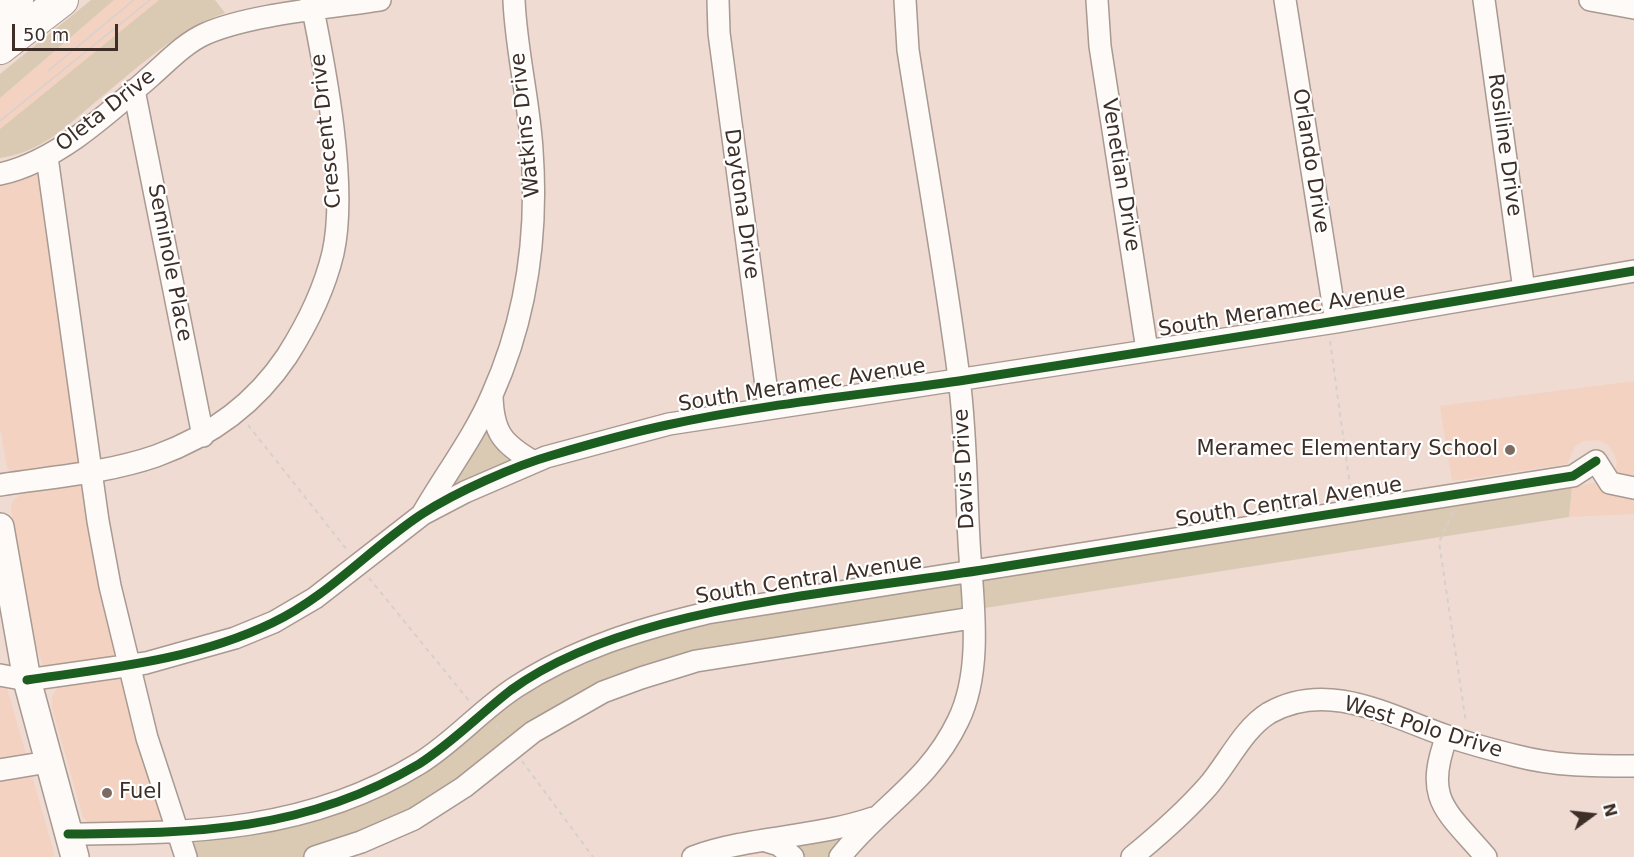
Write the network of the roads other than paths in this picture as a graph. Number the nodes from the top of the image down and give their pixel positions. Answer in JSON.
{"nodes":[{"id":1,"x":17,"y":0,"type":"edge"},
{"id":2,"x":62,"y":0,"type":"edge"},
{"id":3,"x":380,"y":0,"type":"edge"},
{"id":4,"x":497,"y":0,"type":"edge"},
{"id":5,"x":514,"y":0,"type":"edge"},
{"id":6,"x":718,"y":0,"type":"edge"},
{"id":7,"x":905,"y":0,"type":"edge"},
{"id":8,"x":1097,"y":0,"type":"edge"},
{"id":9,"x":1285,"y":0,"type":"edge"},
{"id":10,"x":1484,"y":0,"type":"edge"},
{"id":11,"x":1590,"y":0,"type":"edge"},
{"id":12,"x":312,"y":5,"type":"edge"},
{"id":13,"x":1634,"y":8,"type":"edge"},
{"id":14,"x":0,"y":13,"type":"edge"},
{"id":15,"x":515,"y":23,"type":"junction"},
{"id":16,"x":0,"y":48,"type":"edge"},
{"id":17,"x":134,"y":90,"type":"junction"},
{"id":18,"x":47,"y":157,"type":"junction"},
{"id":19,"x":0,"y":174,"type":"edge"},
{"id":20,"x":1634,"y":271,"type":"edge"},
{"id":21,"x":1524,"y":290,"type":"junction"},
{"id":22,"x":1332,"y":323,"type":"junction"},
{"id":23,"x":1147,"y":350,"type":"junction"},
{"id":24,"x":960,"y":381,"type":"junction"},
{"id":25,"x":492,"y":396,"type":"junction"},
{"id":26,"x":769,"y":408,"type":"junction"},
{"id":27,"x":203,"y":436,"type":"junction"},
{"id":28,"x":534,"y":462,"type":"junction"},
{"id":29,"x":90,"y":471,"type":"junction"},
{"id":30,"x":0,"y":485,"type":"edge"},
{"id":31,"x":1634,"y":488,"type":"edge"},
{"id":32,"x":423,"y":514,"type":"junction"},
{"id":33,"x":0,"y":527,"type":"edge"},
{"id":34,"x":971,"y":572,"type":"junction"},
{"id":35,"x":972,"y":618,"type":"junction"},
{"id":36,"x":129,"y":666,"type":"junction"},
{"id":37,"x":0,"y":675,"type":"edge"},
{"id":38,"x":27,"y":680,"type":"junction"},
{"id":39,"x":1447,"y":736,"type":"junction"},
{"id":40,"x":48,"y":762,"type":"junction"},
{"id":41,"x":1634,"y":766,"type":"edge"},
{"id":42,"x":0,"y":770,"type":"edge"},
{"id":43,"x":876,"y":817,"type":"junction"},
{"id":44,"x":177,"y":831,"type":"junction"},
{"id":45,"x":766,"y":841,"type":"junction"},
{"id":46,"x":71,"y":845,"type":"edge"},
{"id":47,"x":186,"y":857,"type":"edge"},
{"id":48,"x":315,"y":857,"type":"edge"},
{"id":49,"x":693,"y":857,"type":"edge"},
{"id":50,"x":793,"y":857,"type":"edge"},
{"id":51,"x":840,"y":857,"type":"edge"},
{"id":52,"x":1132,"y":857,"type":"edge"},
{"id":53,"x":1486,"y":857,"type":"edge"}],
"edges":[{"from":1,"to":14,"type":"highway"},
{"from":2,"to":16,"type":"highway"},
{"from":3,"to":12,"type":"street","name":"Oleta Drive"},
{"from":4,"to":15,"type":"street"},
{"from":5,"to":15,"type":"street","name":"Watkins Drive"},
{"from":6,"to":26,"type":"street","name":"Daytona Drive"},
{"from":7,"to":24,"type":"street","name":"Davis Drive"},
{"from":8,"to":23,"type":"street","name":"Venetian Drive"},
{"from":9,"to":22,"type":"street","name":"Orlando Drive"},
{"from":10,"to":21,"type":"street","name":"Rosiline Drive"},
{"from":11,"to":13,"type":"street"},
{"from":12,"to":17,"type":"street","name":"Oleta Drive"},
{"from":12,"to":27,"type":"street","name":"Crescent Drive"},
{"from":15,"to":25,"type":"street","name":"Watkins Drive"},
{"from":17,"to":18,"type":"street","name":"Oleta Drive"},
{"from":17,"to":27,"type":"street","name":"Seminole Place"},
{"from":18,"to":19,"type":"street","name":"Oleta Drive"},
{"from":18,"to":29,"type":"street"},
{"from":20,"to":21,"type":"street","name":"South Meramec Avenue"},
{"from":21,"to":22,"type":"street","name":"South Meramec Avenue"},
{"from":22,"to":23,"type":"street","name":"South Meramec Avenue"},
{"from":23,"to":24,"type":"street","name":"South Meramec Avenue"},
{"from":24,"to":26,"type":"street","name":"South Meramec Avenue"},
{"from":24,"to":34,"type":"street","name":"Davis Drive"},
{"from":25,"to":28,"type":"street"},
{"from":25,"to":32,"type":"street","name":"Watkins Drive"},
{"from":26,"to":28,"type":"street","name":"South Meramec Avenue"},
{"from":27,"to":29,"type":"street","name":"Crescent Drive"},
{"from":28,"to":32,"type":"street","name":"South Meramec Avenue"},
{"from":29,"to":30,"type":"street","name":"Crescent Drive"},
{"from":29,"to":36,"type":"street"},
{"from":31,"to":34,"type":"street","name":"South Central Avenue"},
{"from":32,"to":36,"type":"street","name":"South Meramec Avenue"},
{"from":33,"to":38,"type":"main road"},
{"from":34,"to":35,"type":"street","name":"Davis Drive"},
{"from":34,"to":44,"type":"street","name":"South Central Avenue"},
{"from":35,"to":43,"type":"street","name":"Davis Drive"},
{"from":35,"to":48,"type":"street"},
{"from":36,"to":38,"type":"street","name":"South Meramec Avenue"},
{"from":36,"to":44,"type":"street"},
{"from":37,"to":38,"type":"street","name":"South Meramec Avenue"},
{"from":38,"to":40,"type":"main road"},
{"from":39,"to":41,"type":"street","name":"West Polo Drive"},
{"from":39,"to":52,"type":"street","name":"West Polo Drive"},
{"from":39,"to":53,"type":"street"},
{"from":40,"to":42,"type":"street"},
{"from":40,"to":46,"type":"main road"},
{"from":43,"to":45,"type":"street"},
{"from":43,"to":51,"type":"street","name":"Davis Drive"},
{"from":44,"to":46,"type":"street","name":"South Central Avenue"},
{"from":44,"to":47,"type":"street"},
{"from":45,"to":49,"type":"street"},
{"from":45,"to":50,"type":"street"}]}
